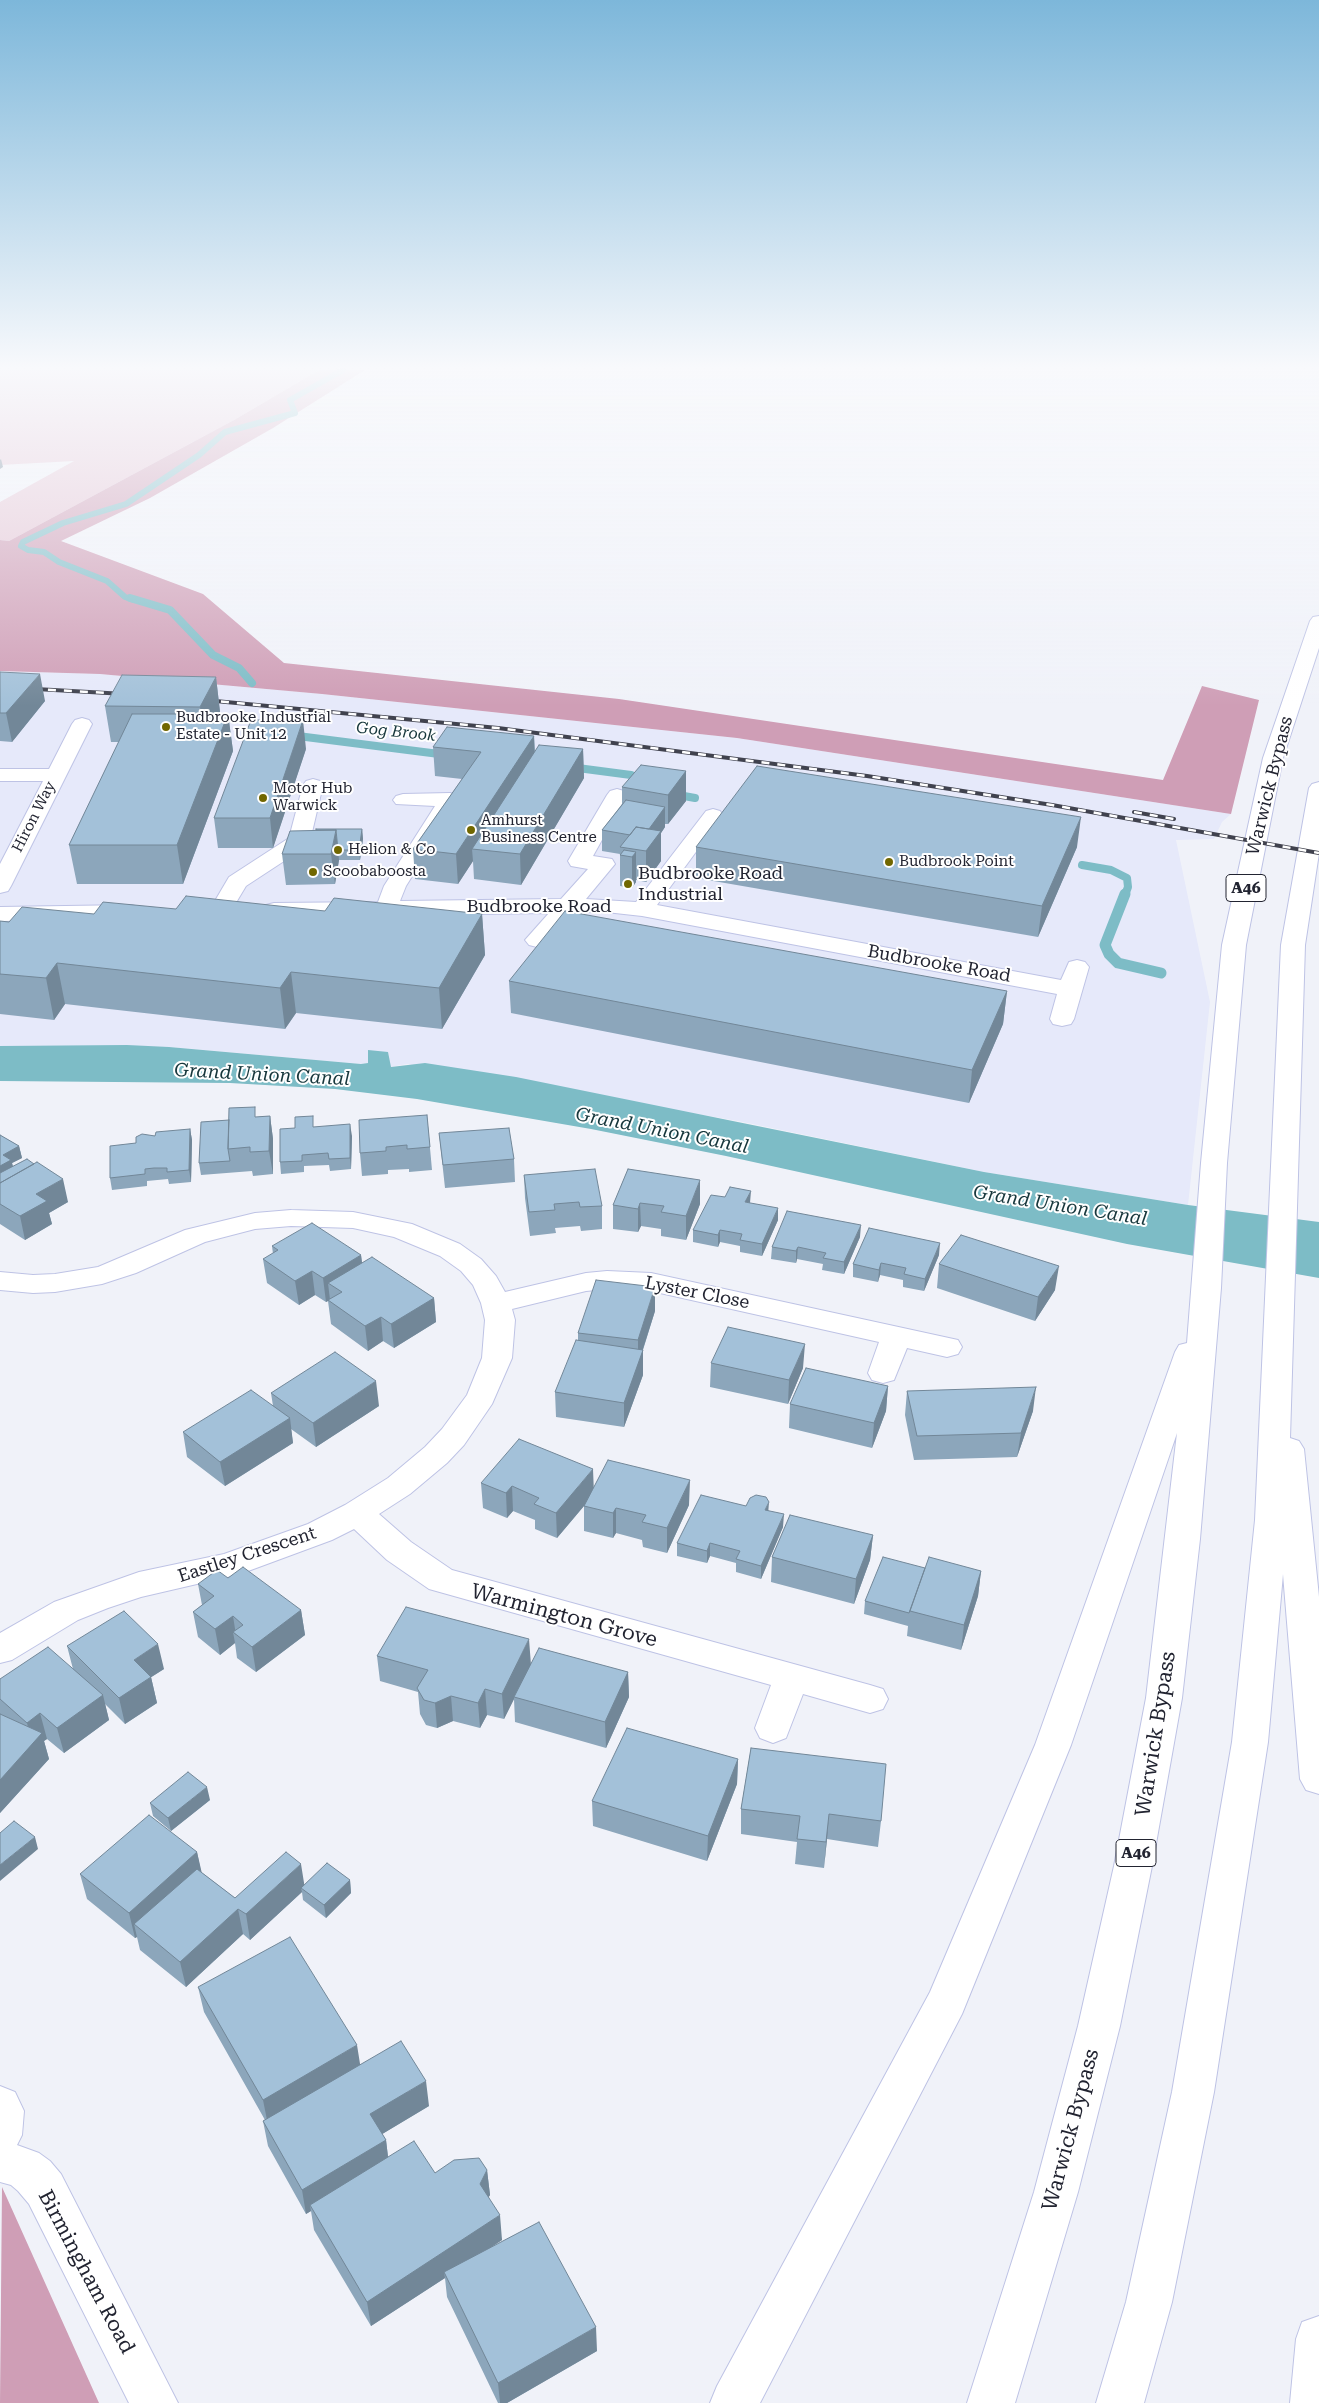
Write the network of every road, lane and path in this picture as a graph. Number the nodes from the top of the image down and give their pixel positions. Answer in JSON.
{"nodes":[{"id":1,"x":1319,"y":621,"type":"edge"},
{"id":2,"x":82,"y":724,"type":"dead end"},
{"id":3,"x":0,"y":775,"type":"edge"},
{"id":4,"x":56,"y":776,"type":"junction"},
{"id":5,"x":313,"y":785,"type":"dead end"},
{"id":6,"x":1319,"y":788,"type":"edge"},
{"id":7,"x":617,"y":795,"type":"dead end"},
{"id":8,"x":403,"y":800,"type":"dead end"},
{"id":9,"x":713,"y":815,"type":"dead end"},
{"id":10,"x":0,"y":886,"type":"edge"},
{"id":11,"x":567,"y":906,"type":"junction"},
{"id":12,"x":386,"y":908,"type":"junction"},
{"id":13,"x":642,"y":909,"type":"junction"},
{"id":14,"x":197,"y":911,"type":"edge"},
{"id":15,"x":220,"y":911,"type":"junction"},
{"id":16,"x":150,"y":912,"type":"edge"},
{"id":17,"x":0,"y":914,"type":"edge"},
{"id":18,"x":537,"y":940,"type":"dead end"},
{"id":19,"x":1062,"y":1018,"type":"dead end"},
{"id":20,"x":0,"y":1282,"type":"edge"},
{"id":21,"x":1206,"y":1300,"type":"junction"},
{"id":22,"x":496,"y":1302,"type":"junction"},
{"id":23,"x":896,"y":1336,"type":"junction"},
{"id":24,"x":1277,"y":1341,"type":"junction"},
{"id":25,"x":947,"y":1346,"type":"dead end"},
{"id":26,"x":883,"y":1373,"type":"dead end"},
{"id":27,"x":357,"y":1514,"type":"junction"},
{"id":28,"x":0,"y":1650,"type":"edge"},
{"id":29,"x":791,"y":1678,"type":"junction"},
{"id":30,"x":870,"y":1699,"type":"dead end"},
{"id":31,"x":773,"y":1728,"type":"dead end"},
{"id":32,"x":1319,"y":1779,"type":"edge"},
{"id":33,"x":0,"y":2106,"type":"edge"},
{"id":34,"x":0,"y":2135,"type":"edge"},
{"id":35,"x":0,"y":2161,"type":"edge"},
{"id":36,"x":1319,"y":2339,"type":"edge"},
{"id":37,"x":154,"y":2403,"type":"edge"},
{"id":38,"x":734,"y":2403,"type":"edge"},
{"id":39,"x":991,"y":2403,"type":"edge"},
{"id":40,"x":1120,"y":2403,"type":"edge"},
{"id":41,"x":1314,"y":2403,"type":"edge"}],
"edges":[{"from":1,"to":21,"type":"main road","name":"Warwick Bypass","number":"A46"},
{"from":2,"to":4,"type":"main road","name":"Hiron Way"},
{"from":3,"to":4,"type":"main road","name":"Hiron Way"},
{"from":4,"to":10,"type":"main road","name":"Hiron Way"},
{"from":5,"to":15,"type":"main road"},
{"from":6,"to":24,"type":"main road"},
{"from":7,"to":11,"type":"main road"},
{"from":8,"to":12,"type":"main road"},
{"from":9,"to":13,"type":"main road"},
{"from":11,"to":12,"type":"main road","name":"Budbrooke Road"},
{"from":11,"to":13,"type":"main road","name":"Budbrooke Road"},
{"from":11,"to":18,"type":"main road"},
{"from":12,"to":15,"type":"main road","name":"Budbrooke Road"},
{"from":13,"to":19,"type":"main road","name":"Budbrooke Road"},
{"from":14,"to":15,"type":"main road","name":"Budbrooke Road"},
{"from":16,"to":17,"type":"main road"},
{"from":20,"to":22,"type":"main road","name":"Eastley Crescent"},
{"from":21,"to":38,"type":"main road"},
{"from":21,"to":39,"type":"main road","name":"Warwick Bypass","number":"A46"},
{"from":22,"to":23,"type":"main road","name":"Lyster Close"},
{"from":22,"to":27,"type":"main road","name":"Eastley Crescent"},
{"from":23,"to":25,"type":"main road","name":"Lyster Close"},
{"from":23,"to":26,"type":"main road"},
{"from":24,"to":32,"type":"main road"},
{"from":24,"to":40,"type":"main road"},
{"from":27,"to":28,"type":"main road","name":"Eastley Crescent"},
{"from":27,"to":29,"type":"main road","name":"Warmington Grove"},
{"from":29,"to":30,"type":"main road","name":"Warmington Grove"},
{"from":29,"to":31,"type":"main road"},
{"from":33,"to":34,"type":"main road"},
{"from":35,"to":37,"type":"main road","name":"Birmingham Road"},
{"from":36,"to":41,"type":"main road"}]}
